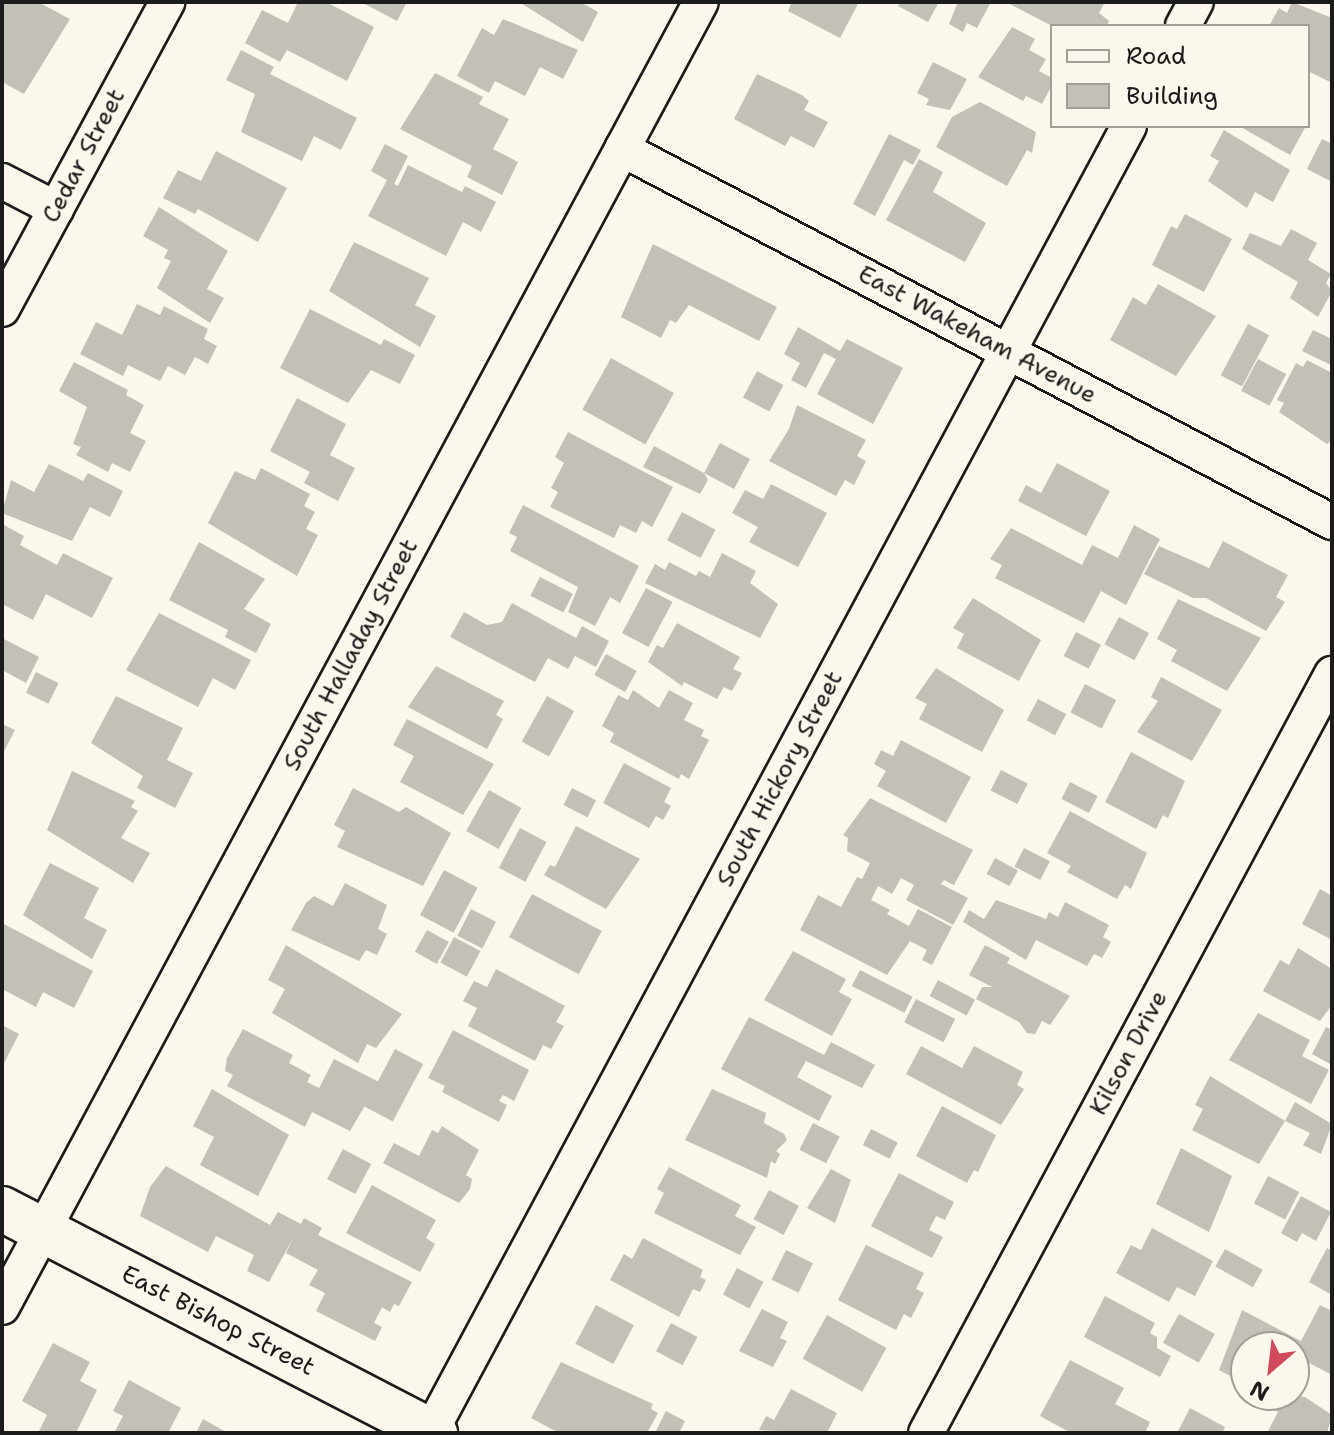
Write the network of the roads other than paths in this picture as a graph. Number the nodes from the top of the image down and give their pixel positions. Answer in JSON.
{"nodes":[{"id":1,"x":167,"y":2,"type":"edge"},
{"id":2,"x":701,"y":2,"type":"edge"},
{"id":3,"x":1196,"y":2,"type":"edge"},
{"id":4,"x":1184,"y":24,"type":"edge"},
{"id":5,"x":1128,"y":128,"type":"edge"},
{"id":6,"x":622,"y":149,"type":"junction"},
{"id":7,"x":2,"y":181,"type":"edge"},
{"id":8,"x":56,"y":209,"type":"junction"},
{"id":9,"x":2,"y":309,"type":"edge"},
{"id":10,"x":1009,"y":352,"type":"junction"},
{"id":11,"x":1332,"y":522,"type":"edge"},
{"id":12,"x":1332,"y":674,"type":"edge"},
{"id":13,"x":2,"y":1209,"type":"edge"},
{"id":14,"x":43,"y":1230,"type":"junction"},
{"id":15,"x":2,"y":1307,"type":"edge"},
{"id":16,"x":433,"y":1432,"type":"edge"},
{"id":17,"x":926,"y":1433,"type":"edge"}],
"edges":[{"from":1,"to":8,"type":"street","name":"Cedar Street"},
{"from":2,"to":6,"type":"street","name":"South Halladay Street"},
{"from":3,"to":4,"type":"street"},
{"from":5,"to":10,"type":"street","name":"South Hickory Street"},
{"from":6,"to":10,"type":"street","name":"East Wakeham Avenue"},
{"from":6,"to":14,"type":"street","name":"South Halladay Street"},
{"from":7,"to":8,"type":"street"},
{"from":8,"to":9,"type":"street","name":"Cedar Street"},
{"from":10,"to":11,"type":"street","name":"East Wakeham Avenue"},
{"from":10,"to":16,"type":"street","name":"South Hickory Street"},
{"from":12,"to":17,"type":"street","name":"Kilson Drive"},
{"from":13,"to":14,"type":"street","name":"East Bishop Street"},
{"from":14,"to":15,"type":"street","name":"South Halladay Street"},
{"from":14,"to":16,"type":"street","name":"East Bishop Street"}]}
